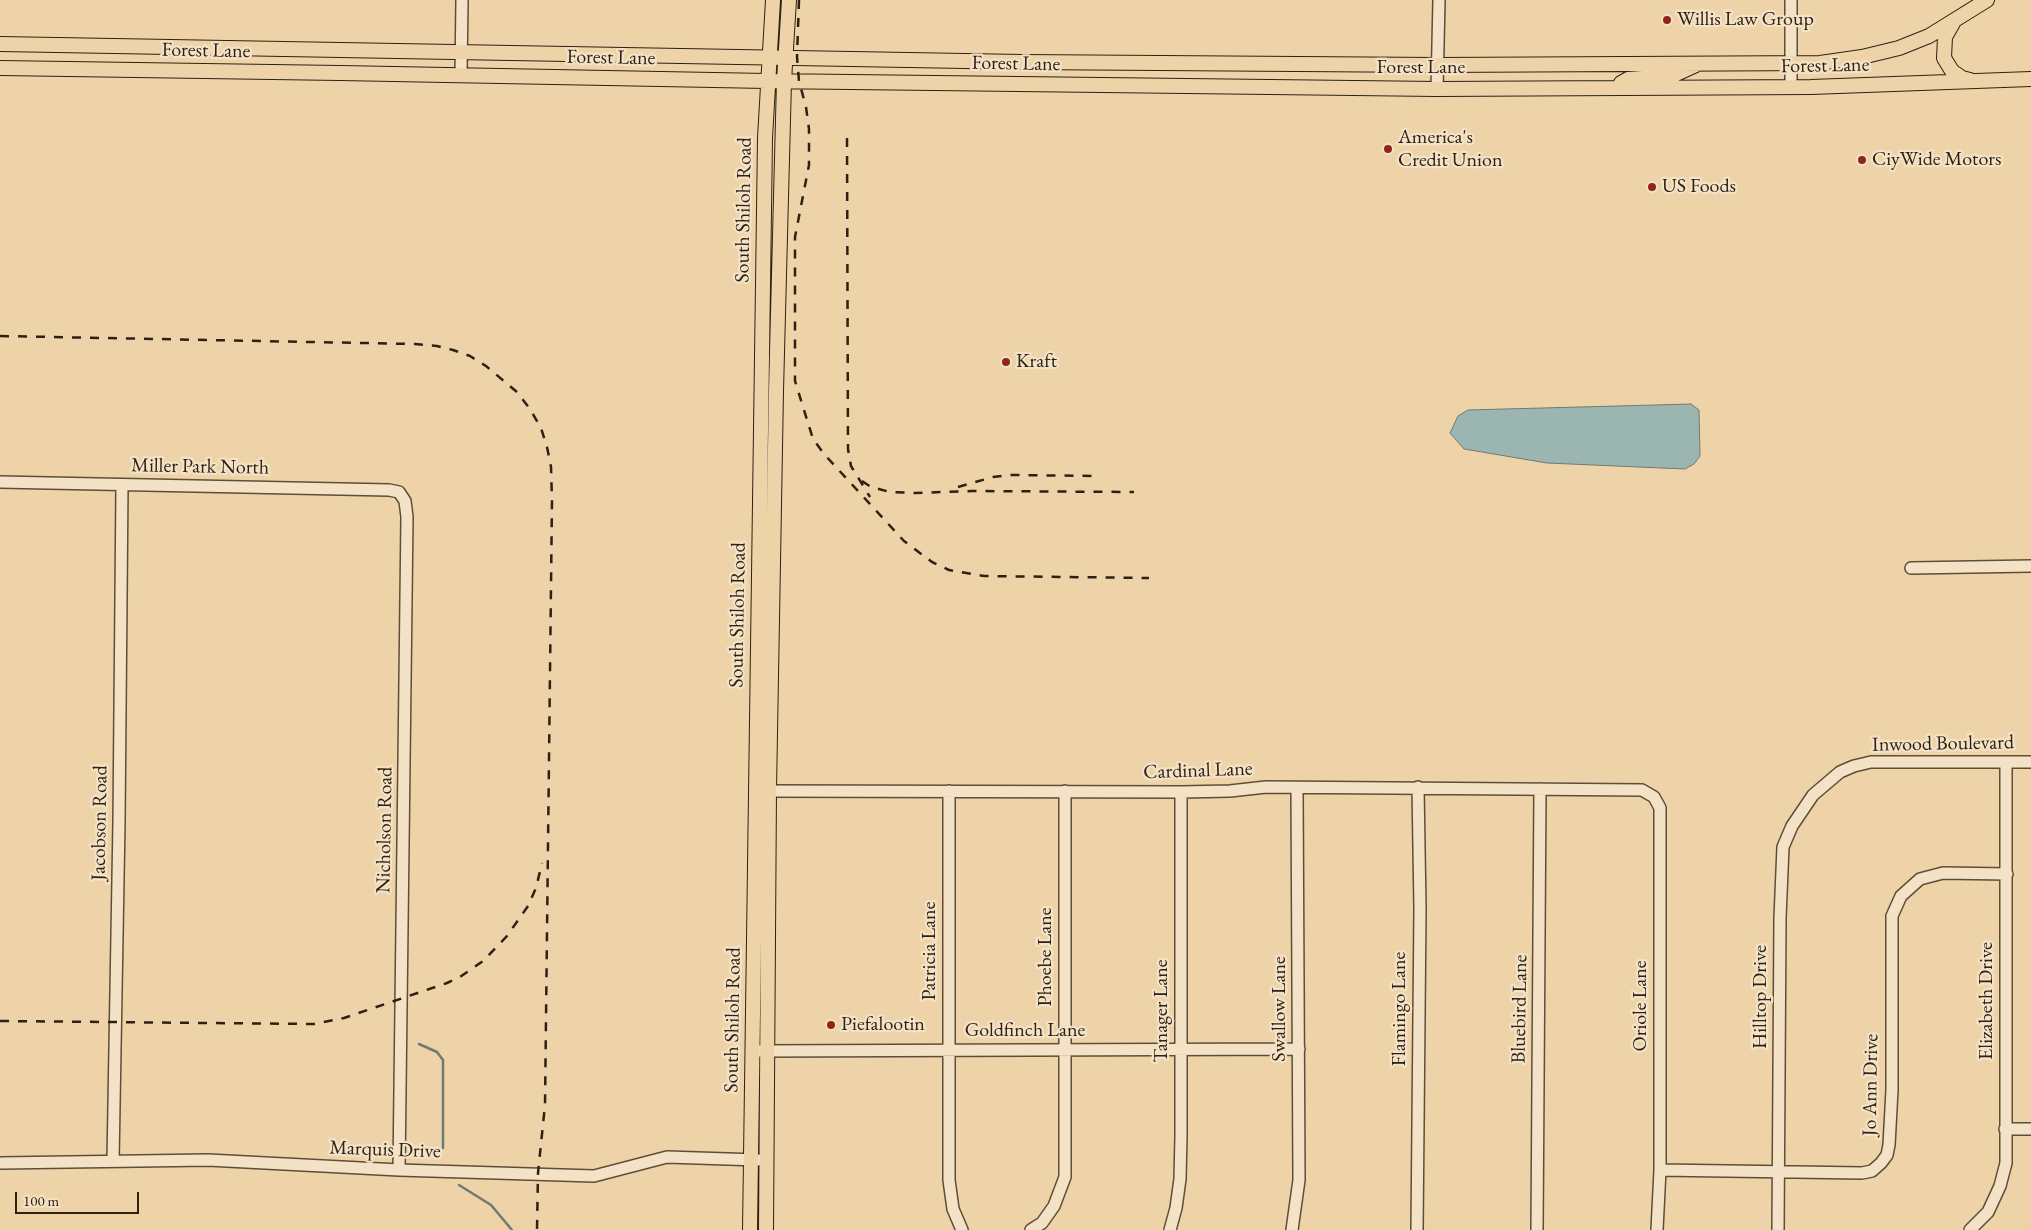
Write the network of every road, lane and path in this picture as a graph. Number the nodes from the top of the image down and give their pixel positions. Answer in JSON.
{"nodes":[{"id":1,"x":462,"y":0,"type":"edge"},
{"id":2,"x":773,"y":0,"type":"edge"},
{"id":3,"x":789,"y":0,"type":"edge"},
{"id":4,"x":1439,"y":0,"type":"edge"},
{"id":5,"x":1791,"y":0,"type":"edge"},
{"id":6,"x":1987,"y":0,"type":"edge"},
{"id":7,"x":1953,"y":22,"type":"junction"},
{"id":8,"x":0,"y":44,"type":"edge"},
{"id":9,"x":118,"y":46,"type":"junction"},
{"id":10,"x":340,"y":50,"type":"junction"},
{"id":11,"x":461,"y":52,"type":"junction"},
{"id":12,"x":769,"y":58,"type":"junction"},
{"id":13,"x":786,"y":58,"type":"junction"},
{"id":14,"x":1792,"y":62,"type":"junction"},
{"id":15,"x":1701,"y":63,"type":"junction"},
{"id":16,"x":1436,"y":65,"type":"junction"},
{"id":17,"x":0,"y":68,"type":"edge"},
{"id":18,"x":117,"y":70,"type":"junction"},
{"id":19,"x":340,"y":73,"type":"junction"},
{"id":20,"x":461,"y":75,"type":"junction"},
{"id":21,"x":2031,"y":79,"type":"edge"},
{"id":22,"x":767,"y":81,"type":"junction"},
{"id":23,"x":784,"y":81,"type":"junction"},
{"id":24,"x":1973,"y":81,"type":"junction"},
{"id":25,"x":1791,"y":87,"type":"junction"},
{"id":26,"x":1618,"y":88,"type":"junction"},
{"id":27,"x":1437,"y":89,"type":"junction"},
{"id":28,"x":0,"y":482,"type":"edge"},
{"id":29,"x":122,"y":485,"type":"junction"},
{"id":30,"x":399,"y":492,"type":"joint"},
{"id":31,"x":2031,"y":566,"type":"edge"},
{"id":32,"x":1911,"y":568,"type":"dead end"},
{"id":33,"x":2006,"y":762,"type":"junction"},
{"id":34,"x":2031,"y":762,"type":"edge"},
{"id":35,"x":1830,"y":780,"type":"joint"},
{"id":36,"x":1418,"y":787,"type":"junction"},
{"id":37,"x":1297,"y":788,"type":"junction"},
{"id":38,"x":1540,"y":789,"type":"junction"},
{"id":39,"x":1642,"y":790,"type":"joint"},
{"id":40,"x":762,"y":791,"type":"junction"},
{"id":41,"x":949,"y":791,"type":"junction"},
{"id":42,"x":1065,"y":791,"type":"junction"},
{"id":43,"x":1181,"y":792,"type":"junction"},
{"id":44,"x":2006,"y":874,"type":"junction"},
{"id":45,"x":1064,"y":1049,"type":"junction"},
{"id":46,"x":1299,"y":1049,"type":"junction"},
{"id":47,"x":949,"y":1050,"type":"junction"},
{"id":48,"x":1180,"y":1050,"type":"junction"},
{"id":49,"x":752,"y":1051,"type":"junction"},
{"id":50,"x":768,"y":1051,"type":"junction"},
{"id":51,"x":2005,"y":1129,"type":"junction"},
{"id":52,"x":2031,"y":1129,"type":"edge"},
{"id":53,"x":751,"y":1160,"type":"junction"},
{"id":54,"x":767,"y":1160,"type":"junction"},
{"id":55,"x":114,"y":1161,"type":"junction"},
{"id":56,"x":0,"y":1163,"type":"edge"},
{"id":57,"x":399,"y":1170,"type":"junction"},
{"id":58,"x":1660,"y":1170,"type":"junction"},
{"id":59,"x":1778,"y":1172,"type":"junction"},
{"id":60,"x":750,"y":1230,"type":"edge"},
{"id":61,"x":766,"y":1230,"type":"edge"},
{"id":62,"x":962,"y":1230,"type":"edge"},
{"id":63,"x":1032,"y":1230,"type":"edge"},
{"id":64,"x":1170,"y":1230,"type":"edge"},
{"id":65,"x":1292,"y":1230,"type":"edge"},
{"id":66,"x":1417,"y":1230,"type":"edge"},
{"id":67,"x":1537,"y":1230,"type":"edge"},
{"id":68,"x":1657,"y":1230,"type":"edge"},
{"id":69,"x":1778,"y":1230,"type":"edge"},
{"id":70,"x":1970,"y":1230,"type":"edge"}],
"edges":[{"from":1,"to":11,"type":"street"},
{"from":2,"to":12,"type":"main road","name":"South Shiloh Road"},
{"from":3,"to":13,"type":"main road","name":"South Shiloh Road"},
{"from":4,"to":16,"type":"street"},
{"from":5,"to":14,"type":"street"},
{"from":6,"to":7,"type":"main road","name":"Forest Lane"},
{"from":7,"to":14,"type":"main road","name":"Forest Lane"},
{"from":7,"to":24,"type":"main road"},
{"from":8,"to":9,"type":"main road","name":"Forest Lane"},
{"from":9,"to":10,"type":"main road","name":"Forest Lane"},
{"from":9,"to":18,"type":"main road"},
{"from":10,"to":11,"type":"main road","name":"Forest Lane"},
{"from":10,"to":19,"type":"main road"},
{"from":11,"to":12,"type":"main road","name":"Forest Lane"},
{"from":11,"to":20,"type":"street"},
{"from":12,"to":13,"type":"main road","name":"Forest Lane"},
{"from":12,"to":22,"type":"main road","name":"South Shiloh Road"},
{"from":13,"to":16,"type":"main road","name":"Forest Lane"},
{"from":13,"to":23,"type":"main road","name":"South Shiloh Road"},
{"from":14,"to":15,"type":"main road","name":"Forest Lane"},
{"from":14,"to":25,"type":"street"},
{"from":15,"to":16,"type":"main road","name":"Forest Lane"},
{"from":15,"to":26,"type":"main road"},
{"from":16,"to":27,"type":"street"},
{"from":17,"to":18,"type":"main road","name":"Forest Lane"},
{"from":18,"to":19,"type":"main road","name":"Forest Lane"},
{"from":19,"to":20,"type":"main road","name":"Forest Lane"},
{"from":20,"to":22,"type":"main road","name":"Forest Lane"},
{"from":21,"to":24,"type":"main road","name":"Forest Lane"},
{"from":22,"to":23,"type":"main road","name":"Forest Lane"},
{"from":22,"to":40,"type":"main road","name":"South Shiloh Road"},
{"from":23,"to":27,"type":"main road","name":"Forest Lane"},
{"from":23,"to":40,"type":"main road","name":"South Shiloh Road"},
{"from":24,"to":25,"type":"main road","name":"Forest Lane"},
{"from":25,"to":26,"type":"main road","name":"Forest Lane"},
{"from":26,"to":27,"type":"main road","name":"Forest Lane"},
{"from":28,"to":29,"type":"street","name":"Miller Park North"},
{"from":29,"to":30,"type":"street","name":"Miller Park North"},
{"from":29,"to":55,"type":"street","name":"Jacobson Road"},
{"from":30,"to":57,"type":"street","name":"Nicholson Road"},
{"from":31,"to":32,"type":"street"},
{"from":33,"to":34,"type":"street","name":"Inwood Boulevard"},
{"from":33,"to":35,"type":"street","name":"Inwood Boulevard"},
{"from":33,"to":44,"type":"street","name":"Elizabeth Drive"},
{"from":35,"to":59,"type":"street","name":"Hilltop Drive"},
{"from":36,"to":37,"type":"street","name":"Cardinal Lane"},
{"from":36,"to":38,"type":"street","name":"Cardinal Lane"},
{"from":36,"to":66,"type":"street","name":"Flamingo Lane"},
{"from":37,"to":43,"type":"street","name":"Cardinal Lane"},
{"from":37,"to":46,"type":"street","name":"Swallow Lane"},
{"from":38,"to":39,"type":"street","name":"Cardinal Lane"},
{"from":38,"to":67,"type":"street","name":"Bluebird Lane"},
{"from":39,"to":58,"type":"street","name":"Oriole Lane"},
{"from":40,"to":41,"type":"street","name":"Cardinal Lane"},
{"from":40,"to":49,"type":"main road","name":"South Shiloh Road"},
{"from":40,"to":50,"type":"main road","name":"South Shiloh Road"},
{"from":41,"to":42,"type":"street","name":"Cardinal Lane"},
{"from":41,"to":47,"type":"street","name":"Patricia Lane"},
{"from":42,"to":43,"type":"street","name":"Cardinal Lane"},
{"from":42,"to":45,"type":"street","name":"Phoebe Lane"},
{"from":43,"to":48,"type":"street","name":"Tanager Lane"},
{"from":44,"to":51,"type":"street","name":"Elizabeth Drive"},
{"from":44,"to":59,"type":"street","name":"Jo Ann Drive"},
{"from":45,"to":47,"type":"street","name":"Goldfinch Lane"},
{"from":45,"to":48,"type":"street","name":"Goldfinch Lane"},
{"from":45,"to":63,"type":"street","name":"Phoebe Lane"},
{"from":46,"to":48,"type":"street","name":"Goldfinch Lane"},
{"from":46,"to":65,"type":"street","name":"Swallow Lane"},
{"from":47,"to":50,"type":"street","name":"Goldfinch Lane"},
{"from":47,"to":62,"type":"street","name":"Patricia Lane"},
{"from":48,"to":64,"type":"street","name":"Tanager Lane"},
{"from":49,"to":50,"type":"street","name":"Goldfinch Lane"},
{"from":49,"to":53,"type":"main road","name":"South Shiloh Road"},
{"from":50,"to":54,"type":"main road","name":"South Shiloh Road"},
{"from":51,"to":52,"type":"street"},
{"from":51,"to":70,"type":"street","name":"Elizabeth Drive"},
{"from":53,"to":54,"type":"street","name":"Marquis Drive"},
{"from":53,"to":57,"type":"street","name":"Marquis Drive"},
{"from":53,"to":60,"type":"main road","name":"South Shiloh Road"},
{"from":54,"to":61,"type":"main road","name":"South Shiloh Road"},
{"from":55,"to":56,"type":"street","name":"Marquis Drive"},
{"from":55,"to":57,"type":"street","name":"Marquis Drive"},
{"from":58,"to":59,"type":"street","name":"Jo Ann Drive"},
{"from":58,"to":68,"type":"street","name":"Oriole Lane"},
{"from":59,"to":69,"type":"street","name":"Hilltop Drive"}]}
